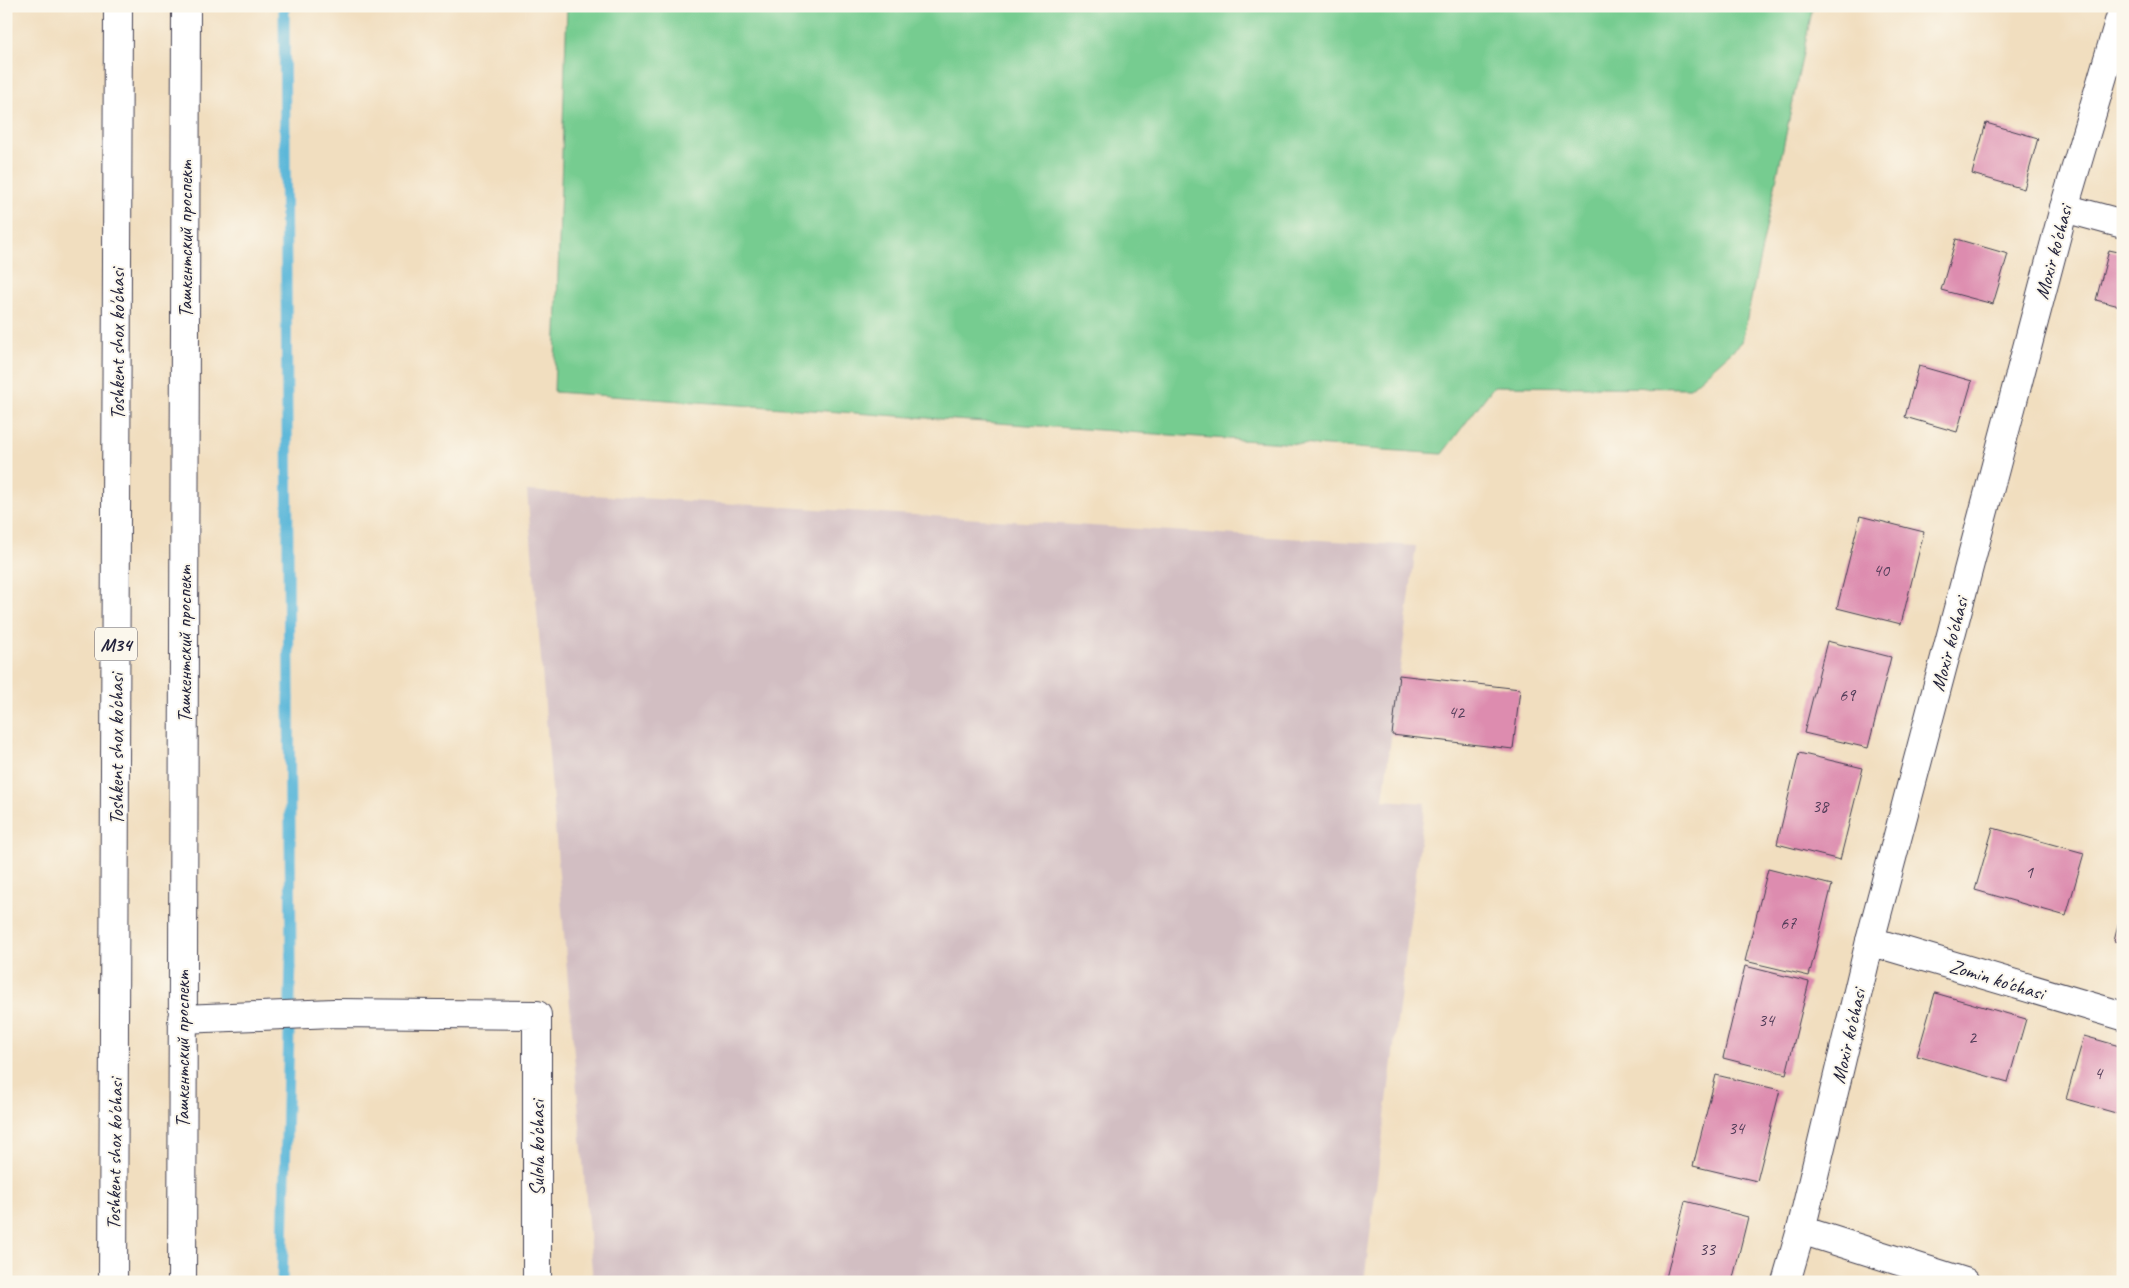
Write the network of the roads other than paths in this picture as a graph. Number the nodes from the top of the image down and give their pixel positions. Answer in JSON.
{"nodes":[{"id":1,"x":118,"y":6,"type":"edge"},
{"id":2,"x":186,"y":6,"type":"edge"},
{"id":3,"x":2123,"y":8,"type":"edge"},
{"id":4,"x":2064,"y":208,"type":"junction"},
{"id":5,"x":2123,"y":224,"type":"edge"},
{"id":6,"x":1870,"y":941,"type":"junction"},
{"id":7,"x":2123,"y":1016,"type":"edge"},
{"id":8,"x":182,"y":1019,"type":"junction"},
{"id":9,"x":1801,"y":1230,"type":"junction"},
{"id":10,"x":113,"y":1282,"type":"edge"},
{"id":11,"x":182,"y":1282,"type":"edge"},
{"id":12,"x":538,"y":1282,"type":"edge"},
{"id":13,"x":1786,"y":1282,"type":"edge"},
{"id":14,"x":1965,"y":1282,"type":"edge"}],
"edges":[{"from":1,"to":10,"type":"main road","name":"Toshkent shox ko'chasi","number":"M34"},
{"from":2,"to":8,"type":"main road","name":"Ташкентский проспект"},
{"from":3,"to":4,"type":"main road","name":"Moxir ko'chasi"},
{"from":4,"to":5,"type":"main road"},
{"from":4,"to":6,"type":"main road","name":"Moxir ko'chasi"},
{"from":6,"to":7,"type":"main road","name":"Zomin ko'chasi"},
{"from":6,"to":9,"type":"main road","name":"Moxir ko'chasi"},
{"from":8,"to":11,"type":"main road","name":"Ташкентский проспект"},
{"from":8,"to":12,"type":"main road","name":"Sulola ko'chasi"},
{"from":9,"to":13,"type":"main road","name":"Moxir ko'chasi"},
{"from":9,"to":14,"type":"main road"}]}
